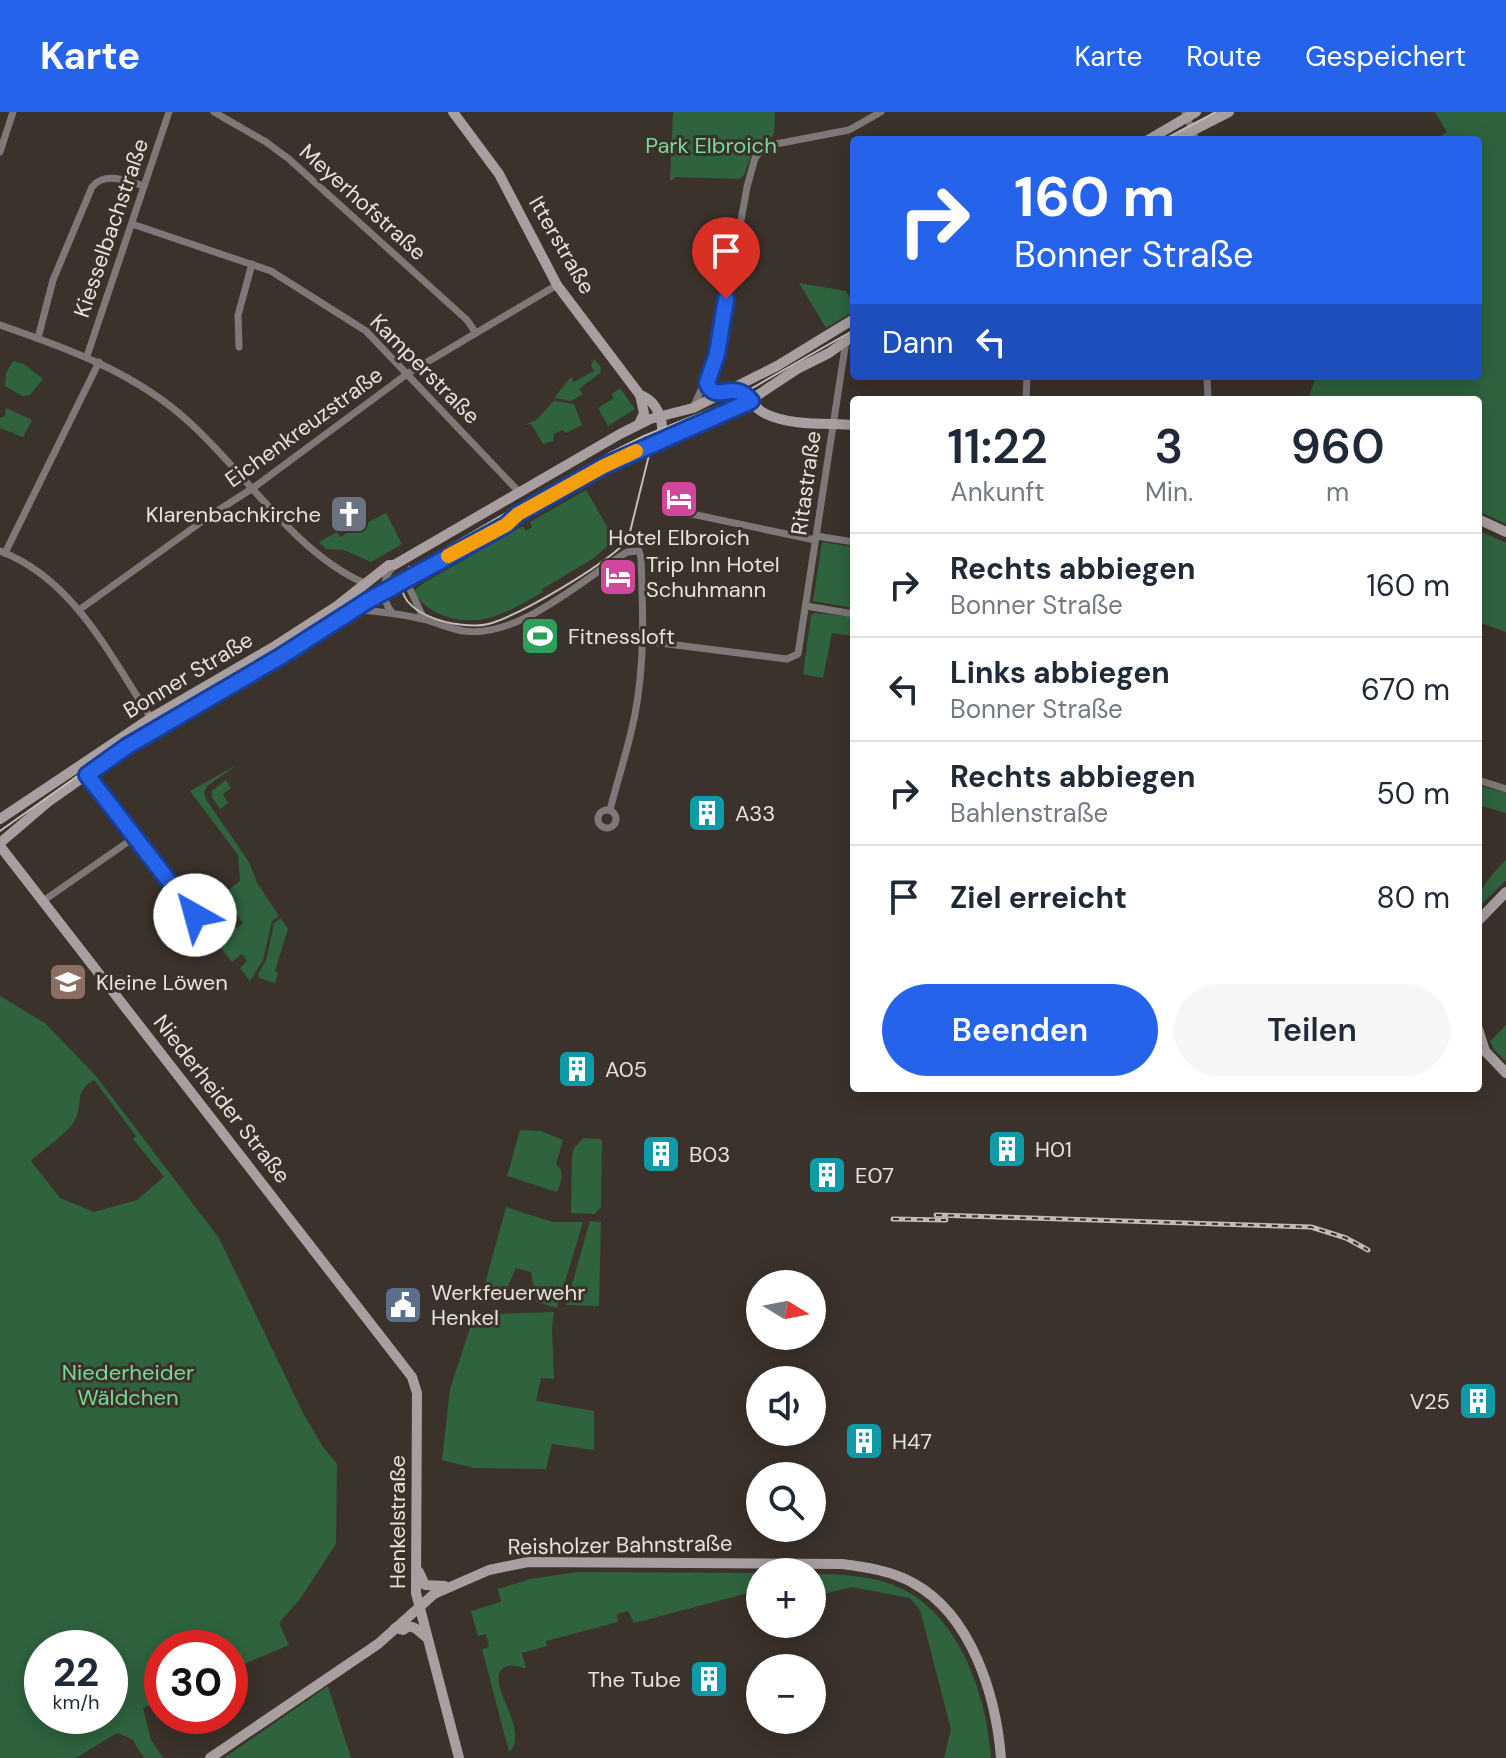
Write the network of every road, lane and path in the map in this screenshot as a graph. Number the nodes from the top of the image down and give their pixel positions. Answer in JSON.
{"nodes":[{"id":1,"x":13,"y":112,"type":"edge"},
{"id":2,"x":169,"y":112,"type":"edge"},
{"id":3,"x":214,"y":112,"type":"edge"},
{"id":4,"x":453,"y":112,"type":"edge"},
{"id":5,"x":881,"y":112,"type":"edge"},
{"id":6,"x":1229,"y":112,"type":"edge"},
{"id":7,"x":1189,"y":114,"type":"edge"},
{"id":8,"x":1194,"y":135,"type":"edge"},
{"id":9,"x":1154,"y":136,"type":"edge"},
{"id":10,"x":0,"y":152,"type":"edge"},
{"id":11,"x":144,"y":186,"type":"junction"},
{"id":12,"x":132,"y":224,"type":"junction"},
{"id":13,"x":252,"y":264,"type":"junction"},
{"id":14,"x":557,"y":285,"type":"junction"},
{"id":15,"x":850,"y":323,"type":"edge"},
{"id":16,"x":0,"y":325,"type":"edge"},
{"id":17,"x":476,"y":333,"type":"junction"},
{"id":18,"x":38,"y":338,"type":"junction"},
{"id":19,"x":850,"y":338,"type":"edge"},
{"id":20,"x":239,"y":347,"type":"dead end"},
{"id":21,"x":829,"y":353,"type":"junction"},
{"id":22,"x":87,"y":356,"type":"junction"},
{"id":23,"x":843,"y":361,"type":"junction"},
{"id":24,"x":99,"y":362,"type":"junction"},
{"id":25,"x":407,"y":374,"type":"junction"},
{"id":26,"x":707,"y":377,"type":"junction"},
{"id":27,"x":725,"y":391,"type":"junction"},
{"id":28,"x":640,"y":395,"type":"junction"},
{"id":29,"x":751,"y":401,"type":"junction"},
{"id":30,"x":693,"y":408,"type":"junction"},
{"id":31,"x":660,"y":417,"type":"junction"},
{"id":32,"x":833,"y":423,"type":"junction"},
{"id":33,"x":639,"y":424,"type":"junction"},
{"id":34,"x":850,"y":425,"type":"edge"},
{"id":35,"x":658,"y":442,"type":"junction"},
{"id":36,"x":253,"y":488,"type":"junction"},
{"id":37,"x":519,"y":492,"type":"junction"},
{"id":38,"x":493,"y":507,"type":"junction"},
{"id":39,"x":682,"y":512,"type":"dead end"},
{"id":40,"x":1482,"y":521,"type":"edge"},
{"id":41,"x":497,"y":528,"type":"junction"},
{"id":42,"x":1506,"y":532,"type":"edge"},
{"id":43,"x":816,"y":538,"type":"junction"},
{"id":44,"x":850,"y":542,"type":"edge"},
{"id":45,"x":2,"y":552,"type":"edge"},
{"id":46,"x":394,"y":565,"type":"junction"},
{"id":47,"x":406,"y":581,"type":"junction"},
{"id":48,"x":364,"y":583,"type":"junction"},
{"id":49,"x":385,"y":592,"type":"junction"},
{"id":50,"x":806,"y":606,"type":"junction"},
{"id":51,"x":79,"y":610,"type":"junction"},
{"id":52,"x":354,"y":610,"type":"junction"},
{"id":53,"x":393,"y":612,"type":"junction"},
{"id":54,"x":850,"y":613,"type":"edge"},
{"id":55,"x":424,"y":619,"type":"junction"},
{"id":56,"x":644,"y":641,"type":"junction"},
{"id":57,"x":151,"y":718,"type":"junction"},
{"id":58,"x":165,"y":722,"type":"junction"},
{"id":59,"x":87,"y":775,"type":"junction"},
{"id":60,"x":1482,"y":781,"type":"edge"},
{"id":61,"x":1506,"y":789,"type":"edge"},
{"id":62,"x":610,"y":810,"type":"dead end"},
{"id":63,"x":0,"y":819,"type":"edge"},
{"id":64,"x":135,"y":837,"type":"junction"},
{"id":65,"x":0,"y":844,"type":"edge"},
{"id":66,"x":1505,"y":896,"type":"edge"},
{"id":67,"x":43,"y":901,"type":"junction"},
{"id":68,"x":195,"y":915,"type":"dead end"},
{"id":69,"x":1482,"y":917,"type":"edge"},
{"id":70,"x":1482,"y":1044,"type":"edge"},
{"id":71,"x":1506,"y":1073,"type":"edge"},
{"id":72,"x":412,"y":1377,"type":"joint"},
{"id":73,"x":416,"y":1568,"type":"junction"},
{"id":74,"x":447,"y":1586,"type":"junction"},
{"id":75,"x":419,"y":1606,"type":"junction"},
{"id":76,"x":395,"y":1628,"type":"junction"},
{"id":77,"x":426,"y":1637,"type":"junction"},
{"id":78,"x":210,"y":1758,"type":"edge"},
{"id":79,"x":459,"y":1758,"type":"edge"},
{"id":80,"x":1001,"y":1758,"type":"edge"}],
"edges":[{"from":1,"to":10,"type":"street"},
{"from":2,"to":11,"type":"street","name":"Kiesselbachstraße"},
{"from":3,"to":17,"type":"street","name":"Meyerhofstraße"},
{"from":4,"to":14,"type":"main road","name":"Itterstraße"},
{"from":5,"to":26,"type":"street"},
{"from":6,"to":8,"type":"main road"},
{"from":7,"to":8,"type":"street"},
{"from":7,"to":9,"type":"main road"},
{"from":11,"to":12,"type":"street","name":"Kiesselbachstraße"},
{"from":11,"to":18,"type":"street"},
{"from":12,"to":13,"type":"street","name":"Kamperstraße"},
{"from":12,"to":22,"type":"street","name":"Kiesselbachstraße"},
{"from":13,"to":20,"type":"street"},
{"from":13,"to":25,"type":"street","name":"Kamperstraße"},
{"from":14,"to":17,"type":"street","name":"Eichenkreuzstraße"},
{"from":14,"to":28,"type":"main road","name":"Itterstraße"},
{"from":15,"to":27,"type":"main road","name":"Bonner Straße"},
{"from":16,"to":18,"type":"street"},
{"from":17,"to":25,"type":"street","name":"Eichenkreuzstraße"},
{"from":18,"to":22,"type":"street"},
{"from":19,"to":21,"type":"main road","name":"Bonner Straße"},
{"from":19,"to":23,"type":"street","name":"Ritastraße"},
{"from":21,"to":23,"type":"street"},
{"from":21,"to":29,"type":"main road","name":"Bonner Straße"},
{"from":22,"to":24,"type":"street"},
{"from":23,"to":32,"type":"street","name":"Ritastraße"},
{"from":24,"to":36,"type":"street"},
{"from":24,"to":45,"type":"street"},
{"from":25,"to":36,"type":"street","name":"Eichenkreuzstraße"},
{"from":25,"to":37,"type":"street","name":"Kamperstraße"},
{"from":26,"to":27,"type":"street"},
{"from":26,"to":30,"type":"street"},
{"from":27,"to":29,"type":"main road"},
{"from":27,"to":30,"type":"main road","name":"Bonner Straße"},
{"from":28,"to":31,"type":"main road","name":"Itterstraße"},
{"from":28,"to":33,"type":"main road"},
{"from":29,"to":32,"type":"main road"},
{"from":29,"to":35,"type":"main road","name":"Bonner Straße"},
{"from":30,"to":31,"type":"main road","name":"Bonner Straße"},
{"from":31,"to":33,"type":"main road","name":"Bonner Straße"},
{"from":31,"to":35,"type":"main road"},
{"from":32,"to":34,"type":"main road"},
{"from":32,"to":43,"type":"street","name":"Ritastraße"},
{"from":33,"to":37,"type":"main road","name":"Bonner Straße"},
{"from":35,"to":41,"type":"main road","name":"Bonner Straße"},
{"from":36,"to":48,"type":"street"},
{"from":36,"to":51,"type":"street","name":"Eichenkreuzstraße"},
{"from":37,"to":38,"type":"main road","name":"Bonner Straße"},
{"from":38,"to":41,"type":"main road"},
{"from":38,"to":46,"type":"main road","name":"Bonner Straße"},
{"from":39,"to":43,"type":"street"},
{"from":40,"to":42,"type":"main road"},
{"from":41,"to":47,"type":"main road","name":"Bonner Straße"},
{"from":43,"to":44,"type":"street"},
{"from":43,"to":50,"type":"street","name":"Ritastraße"},
{"from":45,"to":51,"type":"street"},
{"from":46,"to":48,"type":"main road","name":"Bonner Straße"},
{"from":46,"to":49,"type":"street"},
{"from":47,"to":49,"type":"main road","name":"Bonner Straße"},
{"from":47,"to":55,"type":"street"},
{"from":48,"to":57,"type":"main road","name":"Bonner Straße"},
{"from":49,"to":52,"type":"main road","name":"Bonner Straße"},
{"from":49,"to":53,"type":"street"},
{"from":50,"to":54,"type":"street"},
{"from":50,"to":56,"type":"street","name":"Ritastraße"},
{"from":51,"to":57,"type":"street"},
{"from":52,"to":53,"type":"street"},
{"from":52,"to":58,"type":"main road","name":"Bonner Straße"},
{"from":53,"to":55,"type":"street"},
{"from":55,"to":56,"type":"street"},
{"from":56,"to":62,"type":"street"},
{"from":57,"to":58,"type":"street"},
{"from":57,"to":63,"type":"main road","name":"Bonner Straße"},
{"from":58,"to":59,"type":"main road","name":"Bonner Straße"},
{"from":59,"to":64,"type":"street"},
{"from":59,"to":65,"type":"main road","name":"Bonner Straße"},
{"from":60,"to":61,"type":"street"},
{"from":64,"to":67,"type":"street"},
{"from":64,"to":68,"type":"street"},
{"from":65,"to":67,"type":"main road","name":"Niederheider Straße"},
{"from":66,"to":69,"type":"main road"},
{"from":67,"to":72,"type":"main road","name":"Niederheider Straße"},
{"from":70,"to":71,"type":"main road"},
{"from":72,"to":73,"type":"main road","name":"Henkelstraße"},
{"from":73,"to":74,"type":"main road"},
{"from":73,"to":75,"type":"main road","name":"Henkelstraße"},
{"from":74,"to":75,"type":"main road","name":"Reisholzer Bahnstraße"},
{"from":74,"to":80,"type":"main road","name":"Reisholzer Bahnstraße"},
{"from":75,"to":76,"type":"main road","name":"Reisholzer Bahnstraße"},
{"from":75,"to":77,"type":"main road","name":"Henkelstraße"},
{"from":76,"to":77,"type":"main road"},
{"from":76,"to":78,"type":"main road","name":"Reisholzer Bahnstraße"},
{"from":77,"to":79,"type":"main road","name":"Henkelstraße"}]}
